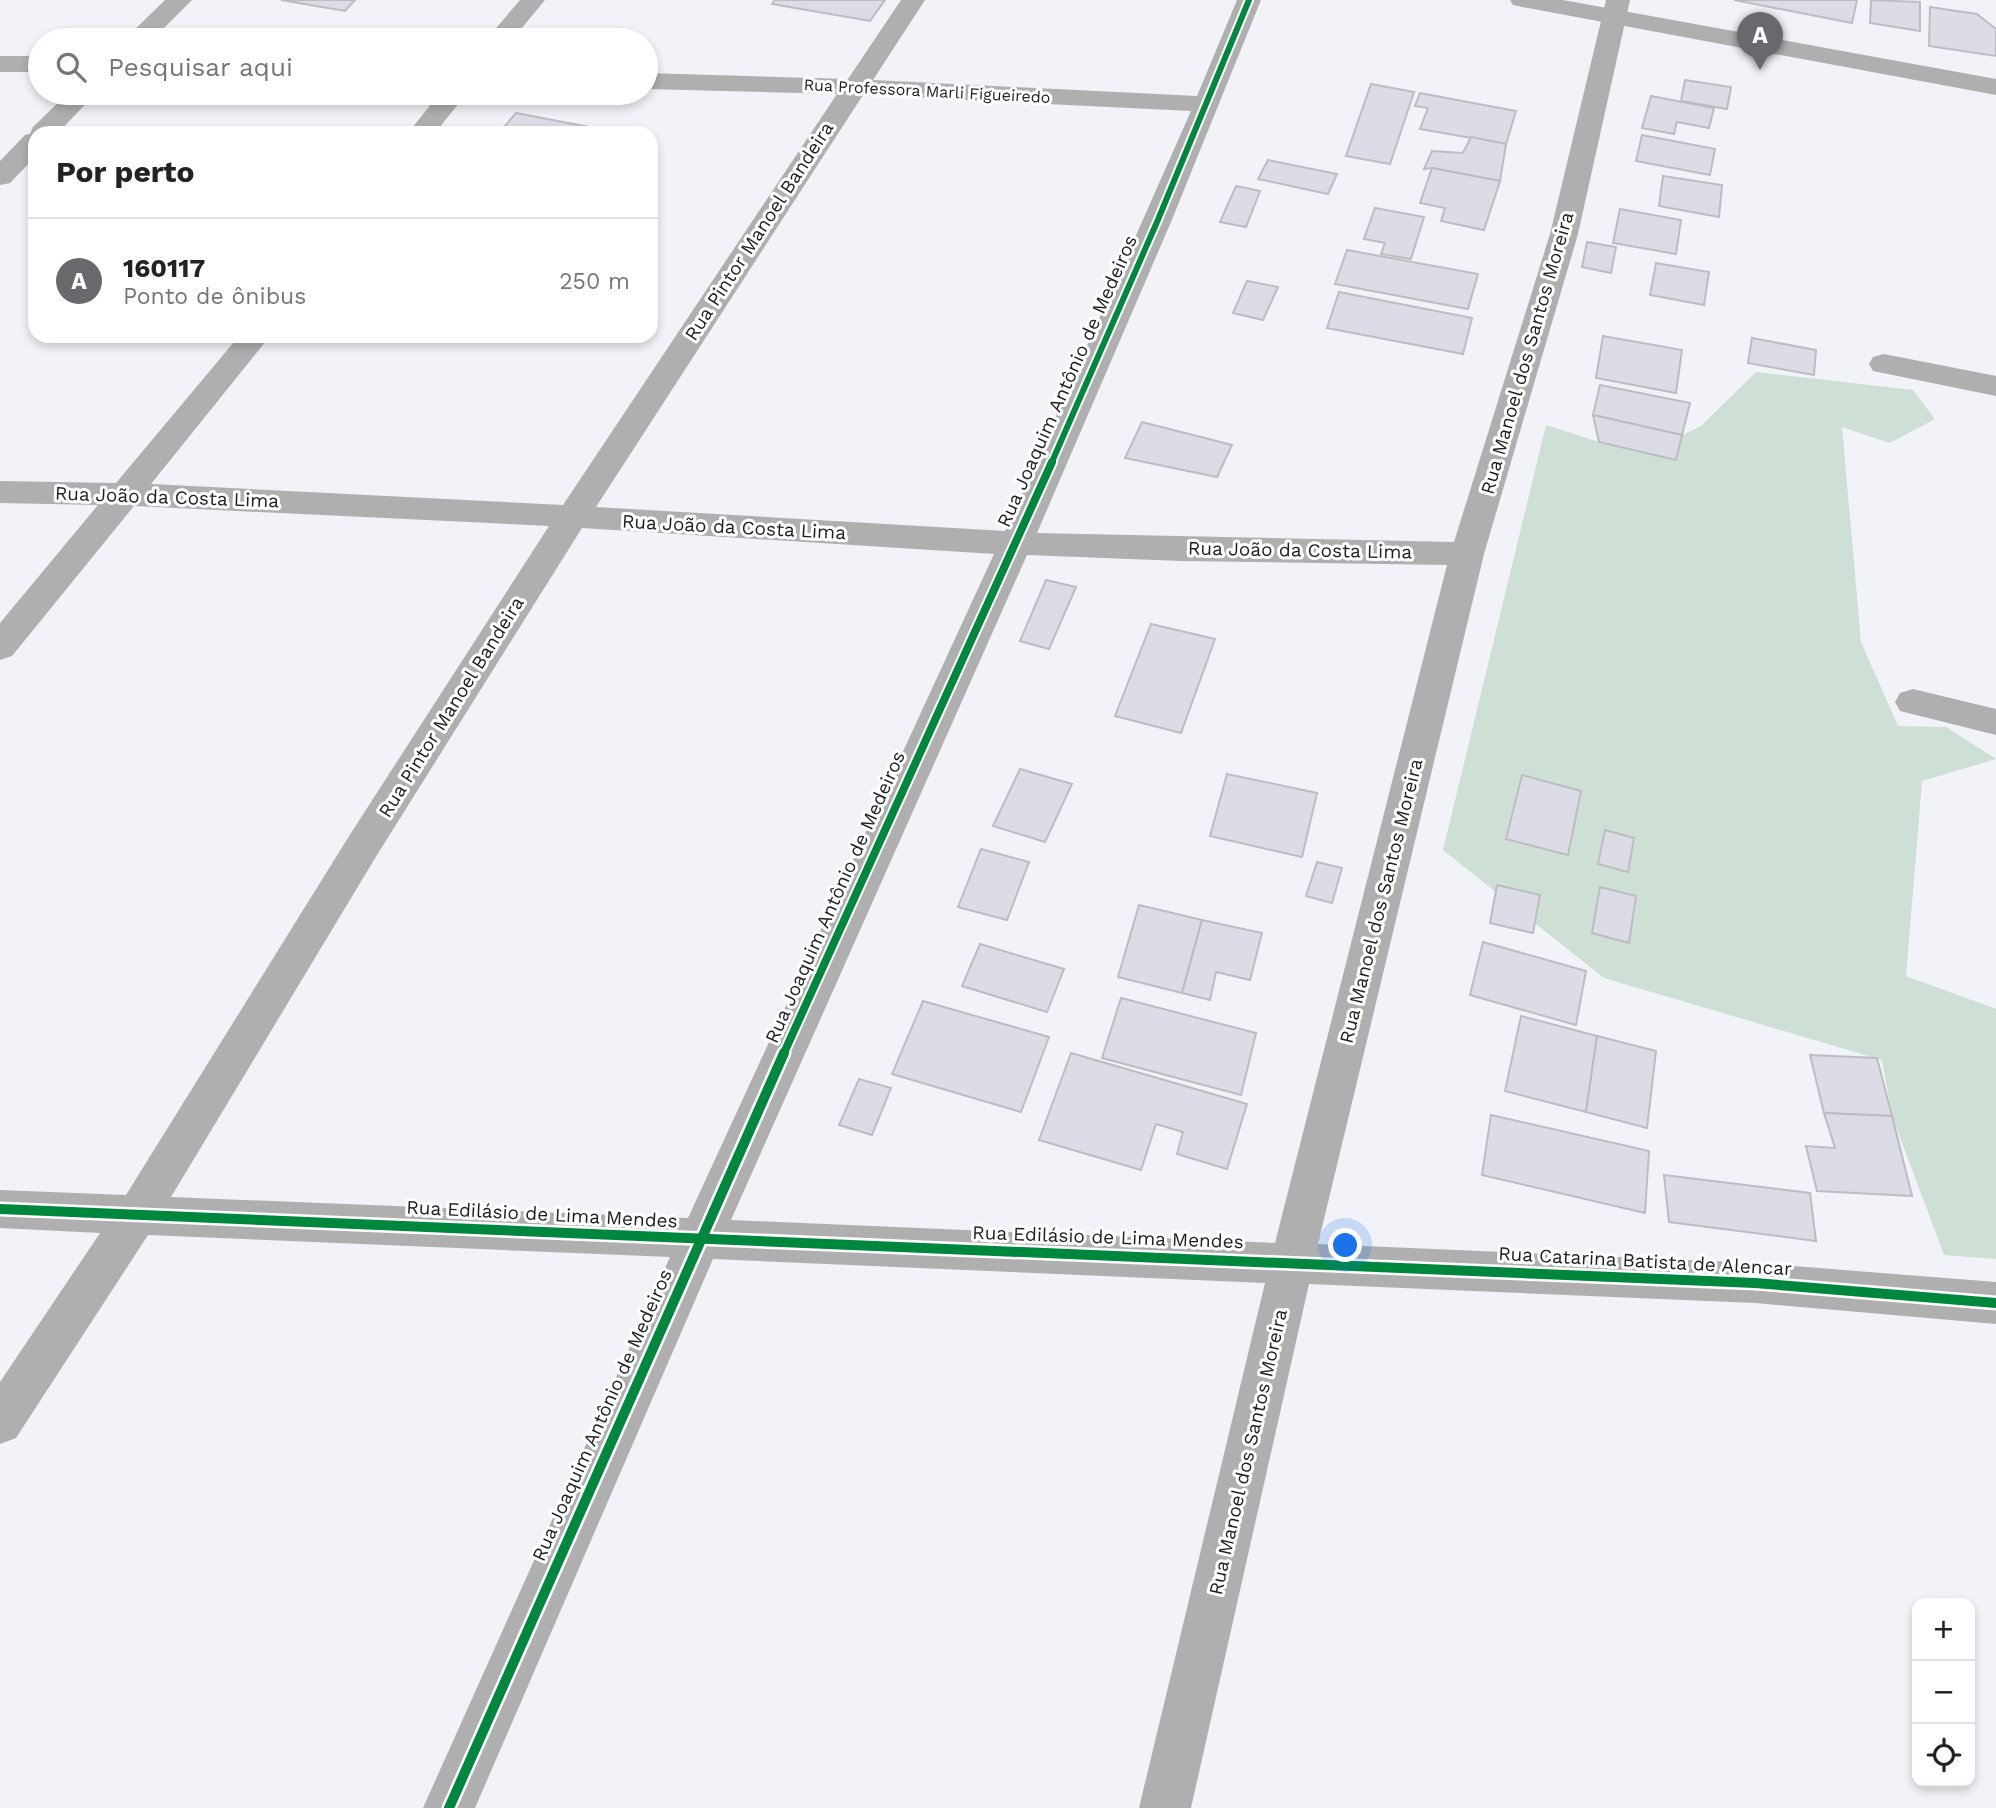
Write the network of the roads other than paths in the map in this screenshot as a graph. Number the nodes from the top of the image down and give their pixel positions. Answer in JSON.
{"nodes":[{"id":1,"x":180,"y":0,"type":"edge"},
{"id":2,"x":533,"y":0,"type":"edge"},
{"id":3,"x":913,"y":0,"type":"edge"},
{"id":4,"x":1249,"y":0,"type":"edge"},
{"id":5,"x":1522,"y":0,"type":"edge"},
{"id":6,"x":1615,"y":8,"type":"edge"},
{"id":7,"x":150,"y":28,"type":"edge"},
{"id":8,"x":509,"y":28,"type":"edge"},
{"id":9,"x":0,"y":64,"type":"edge"},
{"id":10,"x":28,"y":64,"type":"edge"},
{"id":11,"x":658,"y":81,"type":"edge"},
{"id":12,"x":853,"y":87,"type":"junction"},
{"id":13,"x":1996,"y":87,"type":"edge"},
{"id":14,"x":1208,"y":104,"type":"junction"},
{"id":15,"x":71,"y":105,"type":"edge"},
{"id":16,"x":444,"y":105,"type":"edge"},
{"id":17,"x":50,"y":126,"type":"edge"},
{"id":18,"x":427,"y":126,"type":"edge"},
{"id":19,"x":28,"y":148,"type":"edge"},
{"id":20,"x":0,"y":177,"type":"edge"},
{"id":21,"x":249,"y":343,"type":"edge"},
{"id":22,"x":1884,"y":364,"type":"dead end"},
{"id":23,"x":1996,"y":386,"type":"edge"},
{"id":24,"x":0,"y":492,"type":"edge"},
{"id":25,"x":127,"y":494,"type":"junction"},
{"id":26,"x":572,"y":517,"type":"junction"},
{"id":27,"x":1015,"y":544,"type":"junction"},
{"id":28,"x":1467,"y":554,"type":"junction"},
{"id":29,"x":0,"y":647,"type":"edge"},
{"id":30,"x":1913,"y":702,"type":"dead end"},
{"id":31,"x":1996,"y":722,"type":"edge"},
{"id":32,"x":0,"y":1209,"type":"edge"},
{"id":33,"x":138,"y":1213,"type":"junction"},
{"id":34,"x":699,"y":1239,"type":"junction"},
{"id":35,"x":1292,"y":1261,"type":"junction"},
{"id":36,"x":1996,"y":1303,"type":"edge"},
{"id":37,"x":0,"y":1422,"type":"edge"},
{"id":38,"x":449,"y":1808,"type":"edge"},
{"id":39,"x":1165,"y":1808,"type":"edge"}],
"edges":[{"from":1,"to":7,"type":"street"},
{"from":2,"to":8,"type":"street"},
{"from":3,"to":12,"type":"street","name":"Rua Pintor Manoel Bandeira"},
{"from":4,"to":14,"type":"street","name":"Rua Joaquim Antônio de Medeiros"},
{"from":5,"to":6,"type":"main road"},
{"from":6,"to":13,"type":"main road"},
{"from":6,"to":28,"type":"street","name":"Rua Manoel dos Santos Moreira"},
{"from":9,"to":10,"type":"street"},
{"from":11,"to":12,"type":"street","name":"Rua Professora Marli Figueiredo"},
{"from":12,"to":14,"type":"street","name":"Rua Professora Marli Figueiredo"},
{"from":12,"to":26,"type":"street","name":"Rua Pintor Manoel Bandeira"},
{"from":14,"to":27,"type":"street","name":"Rua Joaquim Antônio de Medeiros"},
{"from":15,"to":17,"type":"street"},
{"from":16,"to":18,"type":"street"},
{"from":19,"to":20,"type":"street"},
{"from":21,"to":25,"type":"street"},
{"from":22,"to":23,"type":"street"},
{"from":24,"to":25,"type":"street","name":"Rua João da Costa Lima"},
{"from":25,"to":26,"type":"street","name":"Rua João da Costa Lima"},
{"from":25,"to":29,"type":"street"},
{"from":26,"to":27,"type":"street","name":"Rua João da Costa Lima"},
{"from":26,"to":33,"type":"street","name":"Rua Pintor Manoel Bandeira"},
{"from":27,"to":28,"type":"street","name":"Rua João da Costa Lima"},
{"from":27,"to":34,"type":"street","name":"Rua Joaquim Antônio de Medeiros"},
{"from":28,"to":35,"type":"street","name":"Rua Manoel dos Santos Moreira"},
{"from":30,"to":31,"type":"street"},
{"from":32,"to":33,"type":"street","name":"Rua Edilásio de Lima Mendes"},
{"from":33,"to":34,"type":"street","name":"Rua Edilásio de Lima Mendes"},
{"from":33,"to":37,"type":"street","name":"Rua Pintor Manoel Bandeira"},
{"from":34,"to":35,"type":"street","name":"Rua Edilásio de Lima Mendes"},
{"from":34,"to":38,"type":"street","name":"Rua Joaquim Antônio de Medeiros"},
{"from":35,"to":36,"type":"street","name":"Rua Catarina Batista de Alencar"},
{"from":35,"to":39,"type":"street","name":"Rua Manoel dos Santos Moreira"}]}
